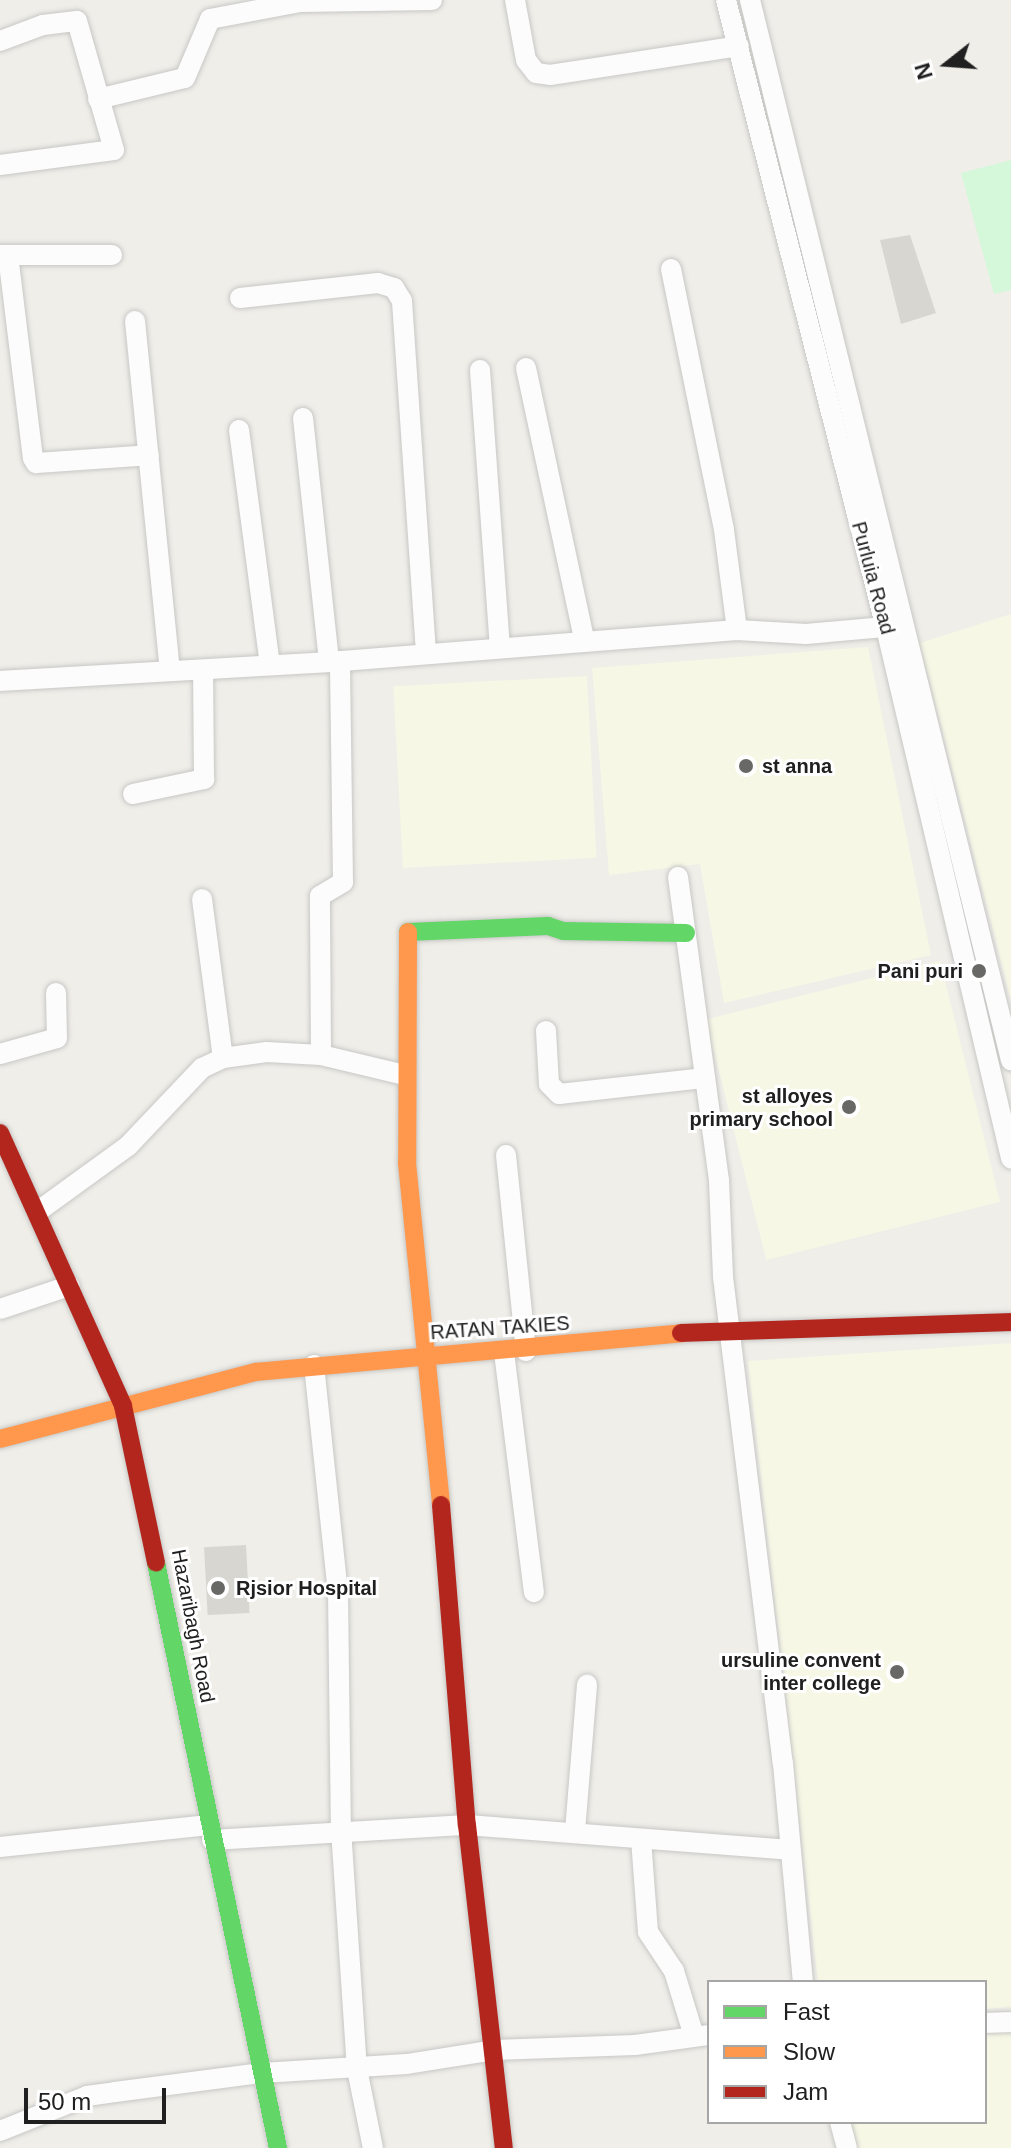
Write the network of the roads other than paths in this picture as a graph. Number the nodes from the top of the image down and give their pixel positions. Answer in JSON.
{"nodes":[{"id":1,"x":432,"y":0,"type":"edge"},
{"id":2,"x":515,"y":0,"type":"edge"},
{"id":3,"x":726,"y":0,"type":"edge"},
{"id":4,"x":750,"y":0,"type":"edge"},
{"id":5,"x":0,"y":41,"type":"edge"},
{"id":6,"x":739,"y":46,"type":"junction"},
{"id":7,"x":98,"y":99,"type":"junction"},
{"id":8,"x":0,"y":165,"type":"edge"},
{"id":9,"x":4,"y":255,"type":"edge"},
{"id":10,"x":112,"y":255,"type":"dead end"},
{"id":11,"x":671,"y":269,"type":"dead end"},
{"id":12,"x":240,"y":298,"type":"dead end"},
{"id":13,"x":135,"y":321,"type":"dead end"},
{"id":14,"x":526,"y":368,"type":"dead end"},
{"id":15,"x":480,"y":370,"type":"dead end"},
{"id":16,"x":303,"y":418,"type":"dead end"},
{"id":17,"x":239,"y":430,"type":"dead end"},
{"id":18,"x":149,"y":455,"type":"junction"},
{"id":19,"x":896,"y":627,"type":"junction"},
{"id":20,"x":737,"y":630,"type":"junction"},
{"id":21,"x":584,"y":639,"type":"junction"},
{"id":22,"x":500,"y":647,"type":"junction"},
{"id":23,"x":426,"y":651,"type":"junction"},
{"id":24,"x":334,"y":661,"type":"junction"},
{"id":25,"x":270,"y":664,"type":"junction"},
{"id":26,"x":170,"y":670,"type":"junction"},
{"id":27,"x":203,"y":670,"type":"junction"},
{"id":28,"x":0,"y":681,"type":"edge"},
{"id":29,"x":133,"y":794,"type":"dead end"},
{"id":30,"x":678,"y":877,"type":"dead end"},
{"id":31,"x":202,"y":899,"type":"dead end"},
{"id":32,"x":686,"y":933,"type":"junction"},
{"id":33,"x":56,"y":993,"type":"dead end"},
{"id":34,"x":546,"y":1031,"type":"dead end"},
{"id":35,"x":0,"y":1054,"type":"edge"},
{"id":36,"x":321,"y":1055,"type":"junction"},
{"id":37,"x":223,"y":1058,"type":"junction"},
{"id":38,"x":1011,"y":1060,"type":"edge"},
{"id":39,"x":405,"y":1075,"type":"junction"},
{"id":40,"x":703,"y":1078,"type":"junction"},
{"id":41,"x":0,"y":1133,"type":"edge"},
{"id":42,"x":506,"y":1155,"type":"dead end"},
{"id":43,"x":1011,"y":1158,"type":"edge"},
{"id":44,"x":37,"y":1212,"type":"junction"},
{"id":45,"x":69,"y":1286,"type":"junction"},
{"id":46,"x":0,"y":1309,"type":"edge"},
{"id":47,"x":1011,"y":1322,"type":"edge"},
{"id":48,"x":729,"y":1328,"type":"junction"},
{"id":49,"x":526,"y":1351,"type":"junction"},
{"id":50,"x":504,"y":1352,"type":"junction"},
{"id":51,"x":426,"y":1355,"type":"junction"},
{"id":52,"x":314,"y":1365,"type":"junction"},
{"id":53,"x":123,"y":1406,"type":"junction"},
{"id":54,"x":0,"y":1439,"type":"edge"},
{"id":55,"x":534,"y":1592,"type":"dead end"},
{"id":56,"x":587,"y":1684,"type":"dead end"},
{"id":57,"x":467,"y":1825,"type":"junction"},
{"id":58,"x":341,"y":1829,"type":"junction"},
{"id":59,"x":575,"y":1831,"type":"junction"},
{"id":60,"x":210,"y":1833,"type":"junction"},
{"id":61,"x":641,"y":1839,"type":"junction"},
{"id":62,"x":0,"y":1847,"type":"edge"},
{"id":63,"x":790,"y":1850,"type":"junction"},
{"id":64,"x":803,"y":1980,"type":"edge"},
{"id":65,"x":1011,"y":2022,"type":"edge"},
{"id":66,"x":987,"y":2023,"type":"edge"},
{"id":67,"x":702,"y":2035,"type":"edge"},
{"id":68,"x":494,"y":2050,"type":"junction"},
{"id":69,"x":357,"y":2069,"type":"junction"},
{"id":70,"x":262,"y":2073,"type":"junction"},
{"id":71,"x":841,"y":2124,"type":"edge"},
{"id":72,"x":0,"y":2131,"type":"edge"},
{"id":73,"x":278,"y":2148,"type":"edge"},
{"id":74,"x":373,"y":2148,"type":"edge"},
{"id":75,"x":504,"y":2148,"type":"edge"},
{"id":76,"x":847,"y":2148,"type":"edge"}],
"edges":[{"from":1,"to":7,"type":"street"},
{"from":2,"to":6,"type":"street"},
{"from":3,"to":6,"type":"street","name":"Purluia Road"},
{"from":4,"to":19,"type":"street","name":"Purluia Road"},
{"from":5,"to":7,"type":"street"},
{"from":6,"to":19,"type":"street","name":"Purluia Road"},
{"from":7,"to":8,"type":"street"},
{"from":9,"to":10,"type":"street"},
{"from":9,"to":18,"type":"street"},
{"from":11,"to":20,"type":"street"},
{"from":12,"to":23,"type":"street"},
{"from":13,"to":18,"type":"street"},
{"from":14,"to":21,"type":"street"},
{"from":15,"to":22,"type":"street"},
{"from":16,"to":24,"type":"street"},
{"from":17,"to":25,"type":"street"},
{"from":18,"to":26,"type":"street"},
{"from":19,"to":20,"type":"street"},
{"from":19,"to":38,"type":"street","name":"Purluia Road"},
{"from":19,"to":43,"type":"street","name":"Purluia Road"},
{"from":20,"to":21,"type":"street"},
{"from":21,"to":22,"type":"street"},
{"from":22,"to":23,"type":"street"},
{"from":23,"to":24,"type":"street"},
{"from":24,"to":25,"type":"street"},
{"from":24,"to":36,"type":"street"},
{"from":25,"to":27,"type":"street"},
{"from":26,"to":27,"type":"street"},
{"from":26,"to":28,"type":"street"},
{"from":27,"to":29,"type":"street"},
{"from":30,"to":32,"type":"street"},
{"from":31,"to":37,"type":"street"},
{"from":32,"to":39,"type":"street"},
{"from":32,"to":40,"type":"street"},
{"from":33,"to":35,"type":"street"},
{"from":34,"to":40,"type":"street"},
{"from":36,"to":37,"type":"street"},
{"from":36,"to":39,"type":"street"},
{"from":37,"to":44,"type":"street"},
{"from":39,"to":51,"type":"street"},
{"from":40,"to":48,"type":"street"},
{"from":41,"to":44,"type":"street","name":"Hazaribagh Road"},
{"from":42,"to":49,"type":"street"},
{"from":44,"to":45,"type":"street","name":"Hazaribagh Road"},
{"from":45,"to":46,"type":"street"},
{"from":45,"to":53,"type":"street","name":"Hazaribagh Road"},
{"from":47,"to":48,"type":"street","name":"RATAN TAKIES"},
{"from":48,"to":49,"type":"street","name":"RATAN TAKIES"},
{"from":48,"to":63,"type":"street"},
{"from":49,"to":50,"type":"street","name":"RATAN TAKIES"},
{"from":50,"to":51,"type":"street","name":"RATAN TAKIES"},
{"from":50,"to":55,"type":"street"},
{"from":51,"to":52,"type":"street","name":"RATAN TAKIES"},
{"from":51,"to":57,"type":"street"},
{"from":52,"to":53,"type":"street","name":"RATAN TAKIES"},
{"from":52,"to":58,"type":"street"},
{"from":53,"to":54,"type":"street","name":"RATAN TAKIES"},
{"from":53,"to":60,"type":"street","name":"Hazaribagh Road"},
{"from":56,"to":59,"type":"street"},
{"from":57,"to":58,"type":"street"},
{"from":57,"to":59,"type":"street"},
{"from":57,"to":68,"type":"street"},
{"from":58,"to":60,"type":"street"},
{"from":58,"to":69,"type":"street"},
{"from":59,"to":61,"type":"street"},
{"from":60,"to":62,"type":"street"},
{"from":60,"to":70,"type":"street","name":"Hazaribagh Road"},
{"from":61,"to":63,"type":"street"},
{"from":61,"to":67,"type":"street"},
{"from":63,"to":64,"type":"street"},
{"from":65,"to":66,"type":"street"},
{"from":67,"to":68,"type":"street"},
{"from":68,"to":69,"type":"street"},
{"from":68,"to":75,"type":"street"},
{"from":69,"to":70,"type":"street"},
{"from":69,"to":74,"type":"street"},
{"from":70,"to":72,"type":"street"},
{"from":70,"to":73,"type":"street","name":"Hazaribagh Road"},
{"from":71,"to":76,"type":"street"}]}
